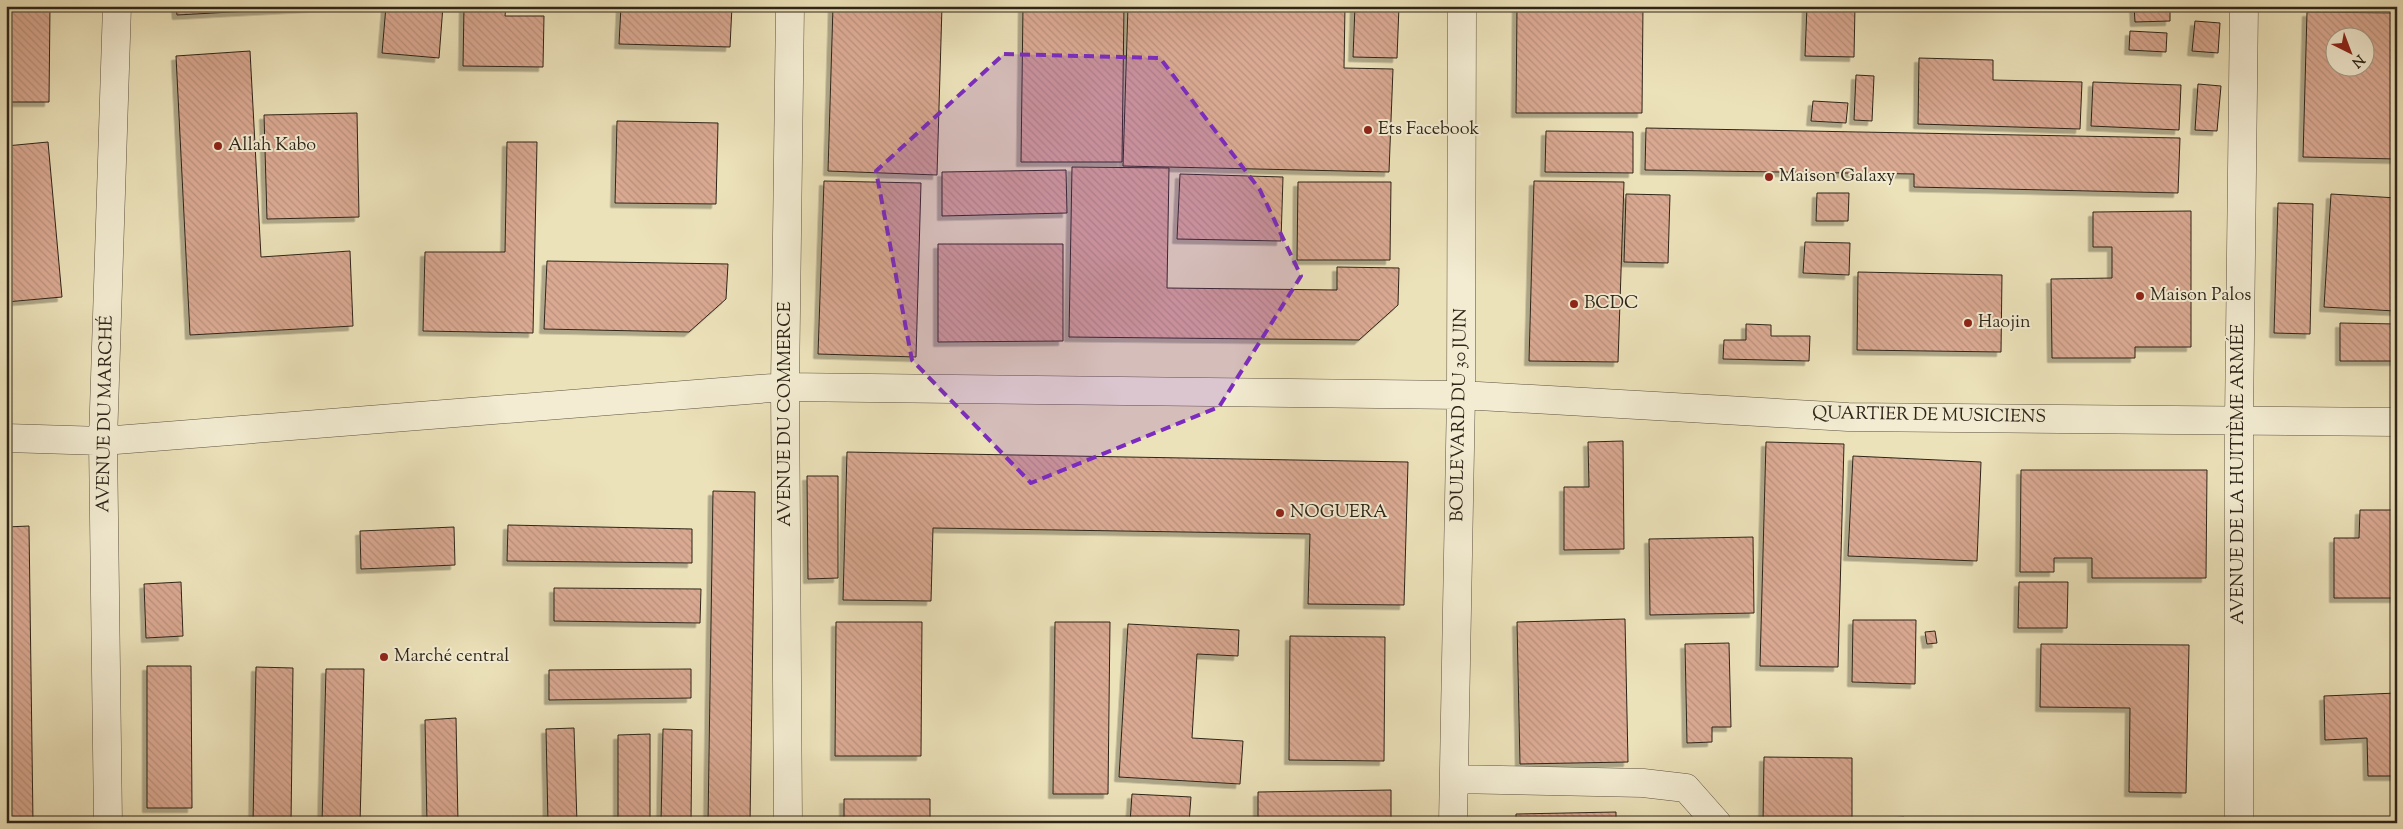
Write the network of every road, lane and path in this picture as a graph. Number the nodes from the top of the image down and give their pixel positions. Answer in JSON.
{"nodes":[{"id":1,"x":117,"y":6,"type":"edge"},
{"id":2,"x":790,"y":6,"type":"edge"},
{"id":3,"x":1462,"y":6,"type":"edge"},
{"id":4,"x":2244,"y":6,"type":"edge"},
{"id":5,"x":785,"y":386,"type":"junction"},
{"id":6,"x":1461,"y":396,"type":"junction"},
{"id":7,"x":2239,"y":419,"type":"junction"},
{"id":8,"x":2397,"y":422,"type":"edge"},
{"id":9,"x":6,"y":438,"type":"edge"},
{"id":10,"x":103,"y":440,"type":"junction"},
{"id":11,"x":1454,"y":779,"type":"junction"},
{"id":12,"x":108,"y":823,"type":"edge"},
{"id":13,"x":788,"y":823,"type":"edge"},
{"id":14,"x":1453,"y":823,"type":"edge"},
{"id":15,"x":1717,"y":823,"type":"edge"},
{"id":16,"x":2239,"y":823,"type":"edge"}],
"edges":[{"from":1,"to":10,"type":"street","name":"AVENUE DU MARCHÉ"},
{"from":2,"to":5,"type":"street","name":"AVENUE DU COMMERCE"},
{"from":3,"to":6,"type":"street","name":"BOULEVARD DU 30 JUIN"},
{"from":4,"to":7,"type":"street","name":"AVENUE DE LA HUITIÈME ARMÉE"},
{"from":5,"to":6,"type":"street","name":"QUARTIER DE MUSICIENS"},
{"from":5,"to":10,"type":"street","name":"QUARTIER DE MUSICIENS"},
{"from":5,"to":13,"type":"street","name":"AVENUE DU COMMERCE"},
{"from":6,"to":7,"type":"street","name":"QUARTIER DE MUSICIENS"},
{"from":6,"to":11,"type":"street","name":"BOULEVARD DU 30 JUIN"},
{"from":7,"to":8,"type":"street","name":"QUARTIER DE MUSICIENS"},
{"from":7,"to":16,"type":"street","name":"AVENUE DE LA HUITIÈME ARMÉE"},
{"from":9,"to":10,"type":"street","name":"QUARTIER DE MUSICIENS"},
{"from":10,"to":12,"type":"street","name":"AVENUE DU MARCHÉ"},
{"from":11,"to":14,"type":"street","name":"BOULEVARD DU 30 JUIN"},
{"from":11,"to":15,"type":"street"}]}
